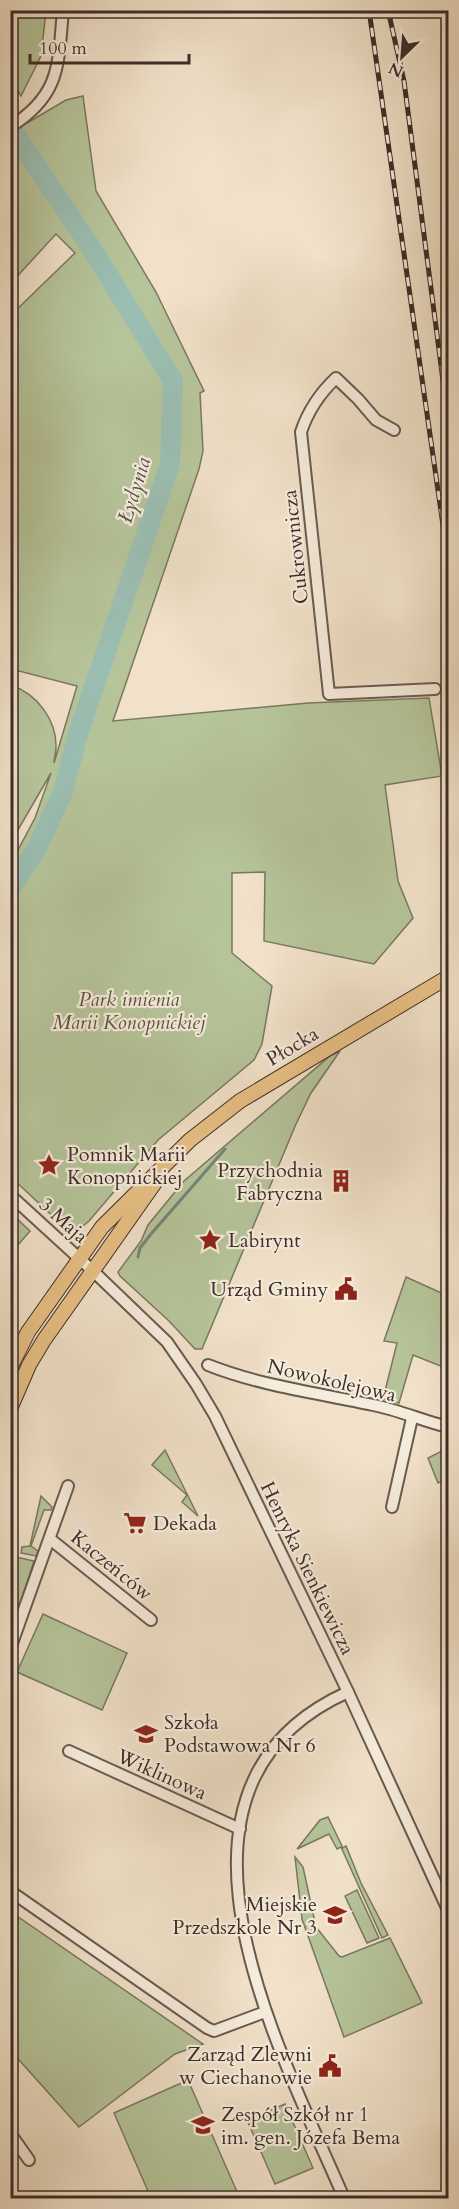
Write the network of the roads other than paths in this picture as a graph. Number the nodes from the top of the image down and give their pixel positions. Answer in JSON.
{"nodes":[{"id":1,"x":63,"y":10,"type":"edge"},
{"id":2,"x":10,"y":128,"type":"edge"},
{"id":3,"x":394,"y":430,"type":"dead end"},
{"id":4,"x":435,"y":689,"type":"dead end"},
{"id":5,"x":448,"y":976,"type":"edge"},
{"id":6,"x":167,"y":1164,"type":"junction"},
{"id":7,"x":10,"y":1195,"type":"edge"},
{"id":8,"x":79,"y":1258,"type":"junction"},
{"id":9,"x":93,"y":1271,"type":"junction"},
{"id":10,"x":208,"y":1365,"type":"dead end"},
{"id":11,"x":10,"y":1368,"type":"edge"},
{"id":12,"x":10,"y":1409,"type":"edge"},
{"id":13,"x":412,"y":1418,"type":"junction"},
{"id":14,"x":448,"y":1427,"type":"edge"},
{"id":15,"x":68,"y":1486,"type":"dead end"},
{"id":16,"x":392,"y":1507,"type":"dead end"},
{"id":17,"x":50,"y":1539,"type":"junction"},
{"id":18,"x":152,"y":1620,"type":"dead end"},
{"id":19,"x":10,"y":1649,"type":"edge"},
{"id":20,"x":348,"y":1692,"type":"junction"},
{"id":21,"x":69,"y":1751,"type":"dead end"},
{"id":22,"x":240,"y":1829,"type":"junction"},
{"id":23,"x":10,"y":1891,"type":"edge"},
{"id":24,"x":448,"y":1910,"type":"edge"},
{"id":25,"x":265,"y":2012,"type":"junction"},
{"id":26,"x":10,"y":2133,"type":"edge"},
{"id":27,"x":29,"y":2160,"type":"dead end"},
{"id":28,"x":344,"y":2199,"type":"edge"}],
"edges":[{"from":1,"to":2,"type":"street"},
{"from":3,"to":4,"type":"street","name":"Cukrownicza"},
{"from":5,"to":6,"type":"main road","name":"Płocka"},
{"from":6,"to":8,"type":"main road","name":"Płocka"},
{"from":6,"to":9,"type":"main road","name":"Płocka"},
{"from":7,"to":8,"type":"street","name":"3 Maja"},
{"from":8,"to":9,"type":"street","name":"3 Maja"},
{"from":8,"to":11,"type":"main road","name":"Płocka"},
{"from":9,"to":12,"type":"main road","name":"Płocka"},
{"from":9,"to":20,"type":"street","name":"Henryka Sienkiewicza"},
{"from":10,"to":13,"type":"street","name":"Nowokolejowa"},
{"from":13,"to":14,"type":"street","name":"Nowokolejowa"},
{"from":13,"to":16,"type":"street"},
{"from":15,"to":17,"type":"street"},
{"from":17,"to":18,"type":"street","name":"Kaczeńców"},
{"from":17,"to":19,"type":"street"},
{"from":20,"to":22,"type":"street"},
{"from":20,"to":24,"type":"street","name":"Henryka Sienkiewicza"},
{"from":21,"to":22,"type":"street","name":"Wiklinowa"},
{"from":22,"to":25,"type":"street"},
{"from":23,"to":25,"type":"street"},
{"from":25,"to":28,"type":"street"},
{"from":26,"to":27,"type":"street"}]}
